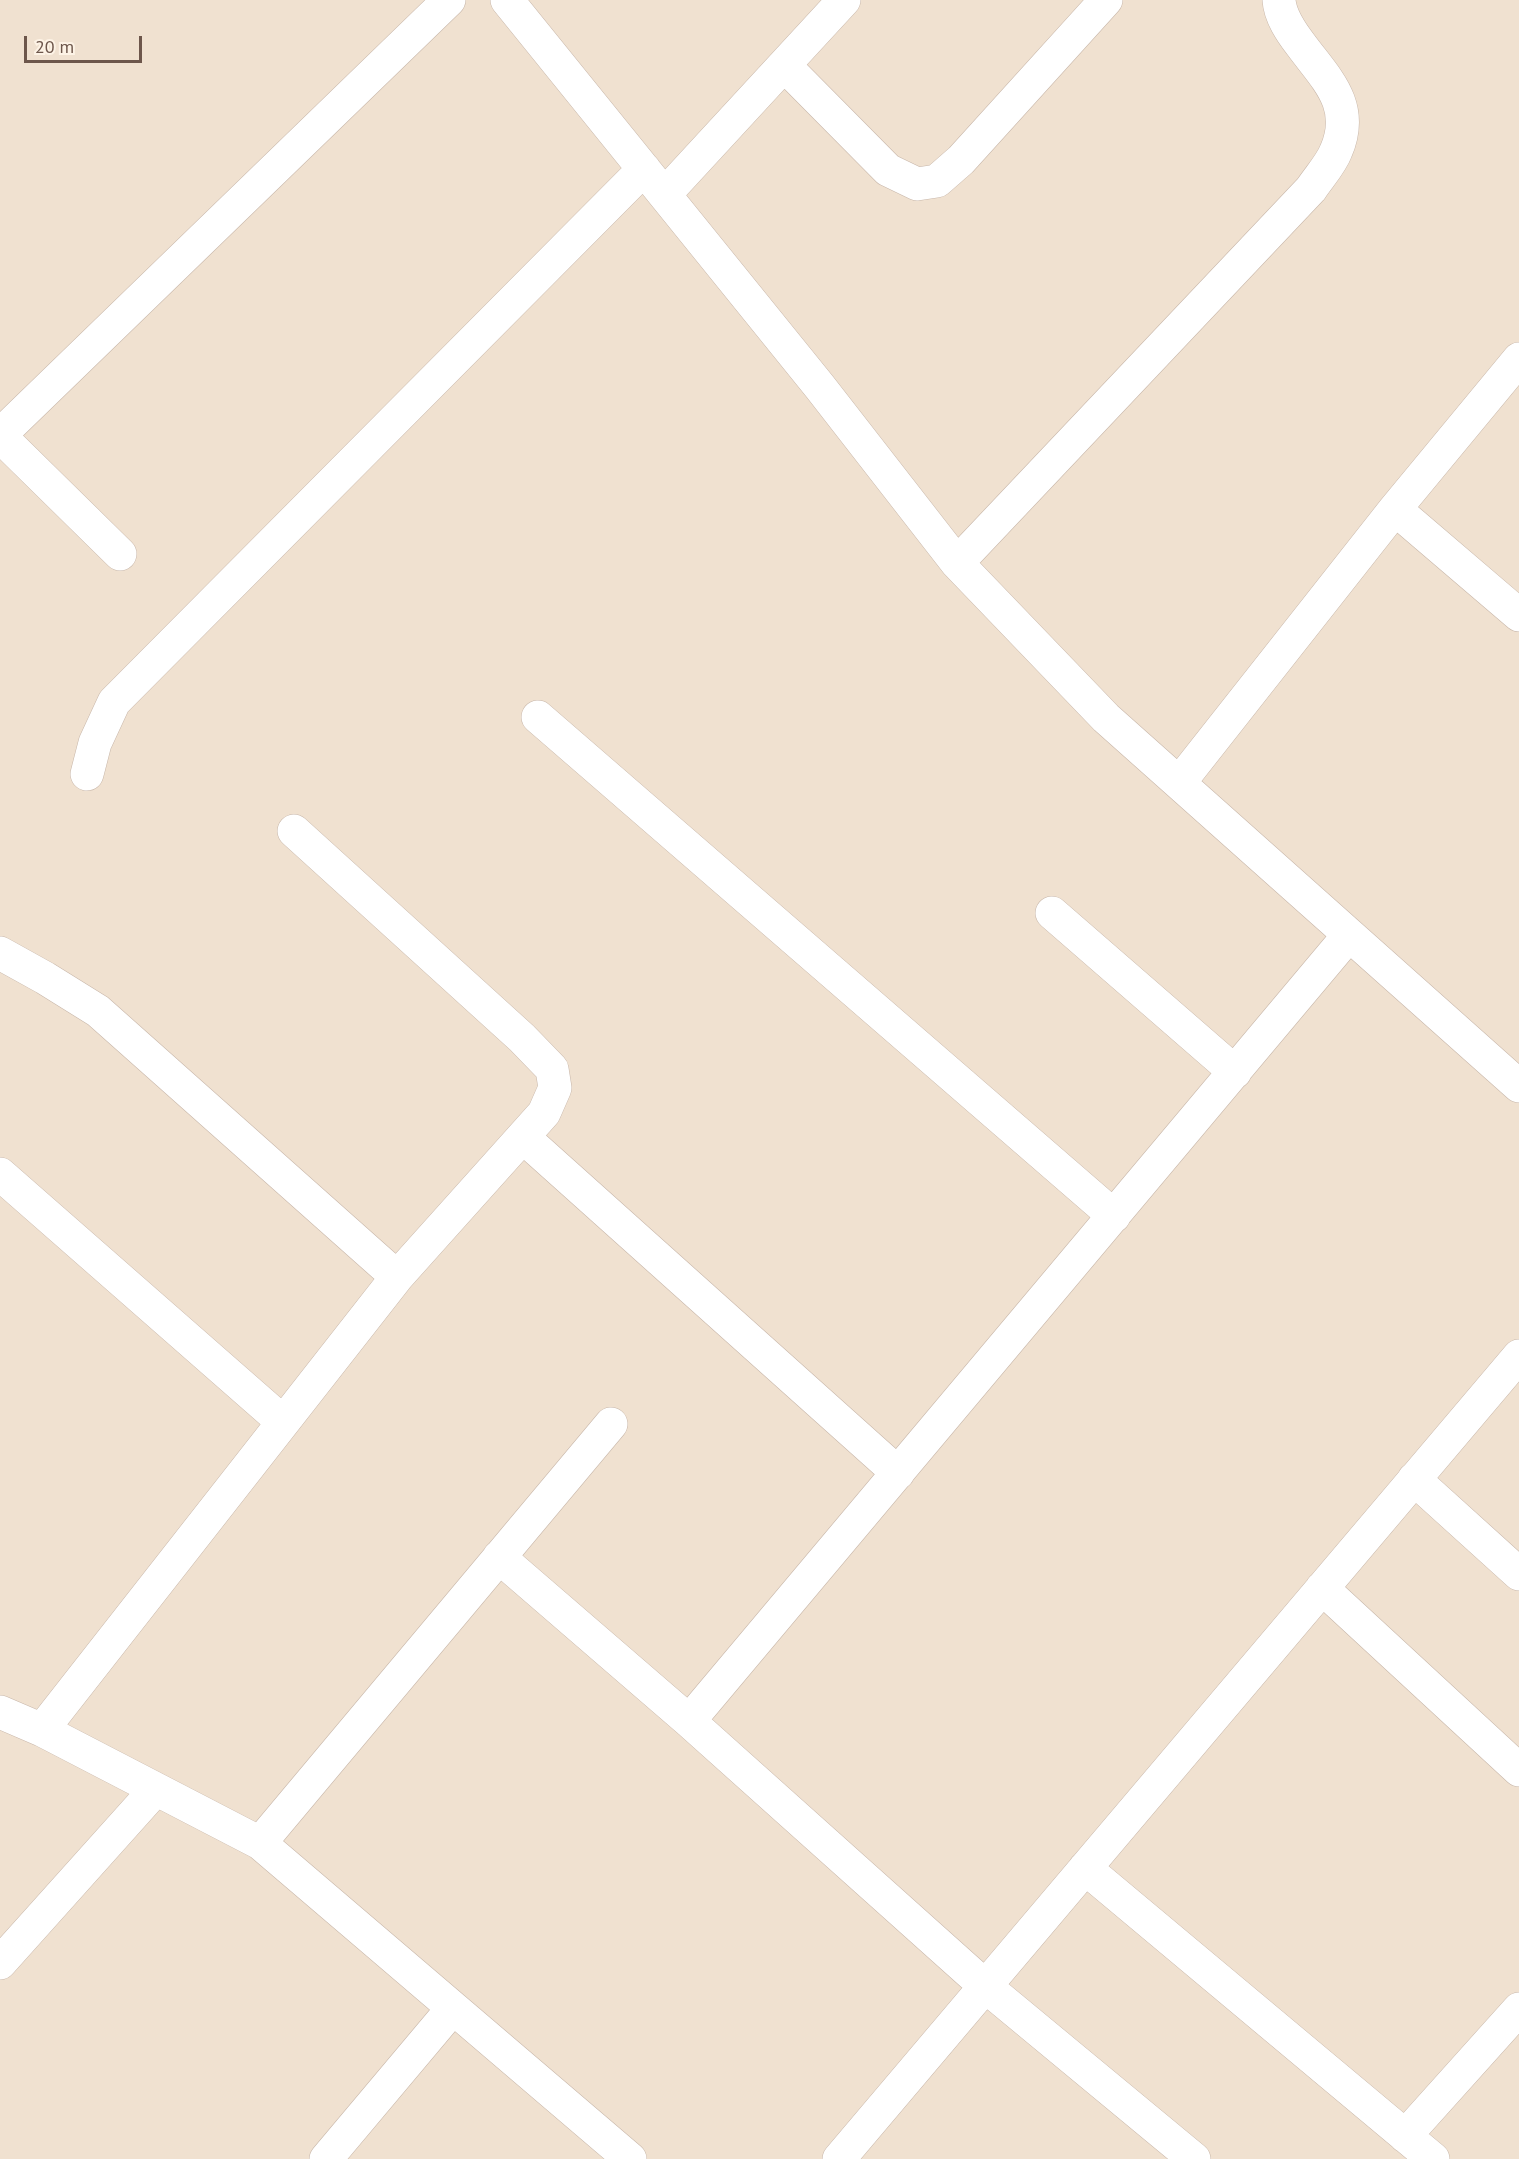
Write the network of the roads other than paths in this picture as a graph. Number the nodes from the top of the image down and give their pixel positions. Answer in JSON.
{"nodes":[{"id":1,"x":449,"y":0,"type":"edge"},
{"id":2,"x":507,"y":0,"type":"edge"},
{"id":3,"x":844,"y":0,"type":"edge"},
{"id":4,"x":1106,"y":0,"type":"edge"},
{"id":5,"x":1279,"y":0,"type":"edge"},
{"id":6,"x":784,"y":64,"type":"junction"},
{"id":7,"x":644,"y":169,"type":"junction"},
{"id":8,"x":665,"y":194,"type":"junction"},
{"id":9,"x":1519,"y":359,"type":"edge"},
{"id":10,"x":0,"y":436,"type":"edge"},
{"id":11,"x":1395,"y":509,"type":"junction"},
{"id":12,"x":120,"y":554,"type":"dead end"},
{"id":13,"x":957,"y":563,"type":"junction"},
{"id":14,"x":1519,"y":615,"type":"edge"},
{"id":15,"x":538,"y":717,"type":"dead end"},
{"id":16,"x":87,"y":774,"type":"dead end"},
{"id":17,"x":1179,"y":783,"type":"junction"},
{"id":18,"x":294,"y":831,"type":"dead end"},
{"id":19,"x":1052,"y":913,"type":"dead end"},
{"id":20,"x":1349,"y":935,"type":"junction"},
{"id":21,"x":0,"y":953,"type":"edge"},
{"id":22,"x":1235,"y":1071,"type":"junction"},
{"id":23,"x":1519,"y":1086,"type":"edge"},
{"id":24,"x":523,"y":1137,"type":"junction"},
{"id":25,"x":0,"y":1174,"type":"edge"},
{"id":26,"x":1114,"y":1216,"type":"junction"},
{"id":27,"x":397,"y":1277,"type":"junction"},
{"id":28,"x":1519,"y":1356,"type":"edge"},
{"id":29,"x":283,"y":1422,"type":"junction"},
{"id":30,"x":611,"y":1424,"type":"dead end"},
{"id":31,"x":898,"y":1473,"type":"junction"},
{"id":32,"x":1414,"y":1479,"type":"junction"},
{"id":33,"x":499,"y":1557,"type":"junction"},
{"id":34,"x":1519,"y":1574,"type":"edge"},
{"id":35,"x":1322,"y":1588,"type":"junction"},
{"id":36,"x":0,"y":1712,"type":"edge"},
{"id":37,"x":689,"y":1722,"type":"junction"},
{"id":38,"x":42,"y":1730,"type":"junction"},
{"id":39,"x":1519,"y":1770,"type":"edge"},
{"id":40,"x":156,"y":1789,"type":"junction"},
{"id":41,"x":260,"y":1843,"type":"junction"},
{"id":42,"x":1085,"y":1868,"type":"junction"},
{"id":43,"x":0,"y":1963,"type":"edge"},
{"id":44,"x":985,"y":1986,"type":"junction"},
{"id":45,"x":453,"y":2008,"type":"junction"},
{"id":46,"x":1519,"y":2009,"type":"edge"},
{"id":47,"x":1405,"y":2136,"type":"junction"},
{"id":48,"x":326,"y":2159,"type":"edge"},
{"id":49,"x":630,"y":2159,"type":"edge"},
{"id":50,"x":839,"y":2159,"type":"edge"},
{"id":51,"x":1194,"y":2159,"type":"edge"},
{"id":52,"x":1433,"y":2159,"type":"edge"}],
"edges":[{"from":1,"to":10,"type":"street"},
{"from":2,"to":7,"type":"street"},
{"from":3,"to":6,"type":"street"},
{"from":4,"to":6,"type":"street"},
{"from":5,"to":13,"type":"street"},
{"from":6,"to":8,"type":"street"},
{"from":7,"to":8,"type":"street"},
{"from":7,"to":16,"type":"street"},
{"from":8,"to":13,"type":"street"},
{"from":9,"to":11,"type":"street"},
{"from":10,"to":12,"type":"street"},
{"from":11,"to":14,"type":"street"},
{"from":11,"to":17,"type":"street"},
{"from":13,"to":17,"type":"street"},
{"from":15,"to":26,"type":"street"},
{"from":17,"to":20,"type":"street"},
{"from":18,"to":24,"type":"street"},
{"from":19,"to":22,"type":"street"},
{"from":20,"to":22,"type":"street"},
{"from":20,"to":23,"type":"street"},
{"from":21,"to":27,"type":"street"},
{"from":22,"to":26,"type":"street"},
{"from":24,"to":27,"type":"street"},
{"from":24,"to":31,"type":"street"},
{"from":25,"to":29,"type":"street"},
{"from":26,"to":31,"type":"street"},
{"from":27,"to":29,"type":"street"},
{"from":28,"to":32,"type":"street"},
{"from":29,"to":38,"type":"street"},
{"from":30,"to":33,"type":"street"},
{"from":31,"to":37,"type":"street"},
{"from":32,"to":34,"type":"street"},
{"from":32,"to":35,"type":"street"},
{"from":33,"to":37,"type":"street"},
{"from":33,"to":41,"type":"street"},
{"from":35,"to":39,"type":"street"},
{"from":35,"to":42,"type":"street"},
{"from":36,"to":38,"type":"street"},
{"from":37,"to":44,"type":"street"},
{"from":38,"to":40,"type":"street"},
{"from":40,"to":41,"type":"street"},
{"from":40,"to":43,"type":"street"},
{"from":41,"to":45,"type":"street"},
{"from":42,"to":44,"type":"street"},
{"from":42,"to":47,"type":"street"},
{"from":44,"to":50,"type":"street"},
{"from":44,"to":51,"type":"street"},
{"from":45,"to":48,"type":"street"},
{"from":45,"to":49,"type":"street"},
{"from":46,"to":47,"type":"street"},
{"from":47,"to":52,"type":"street"}]}
